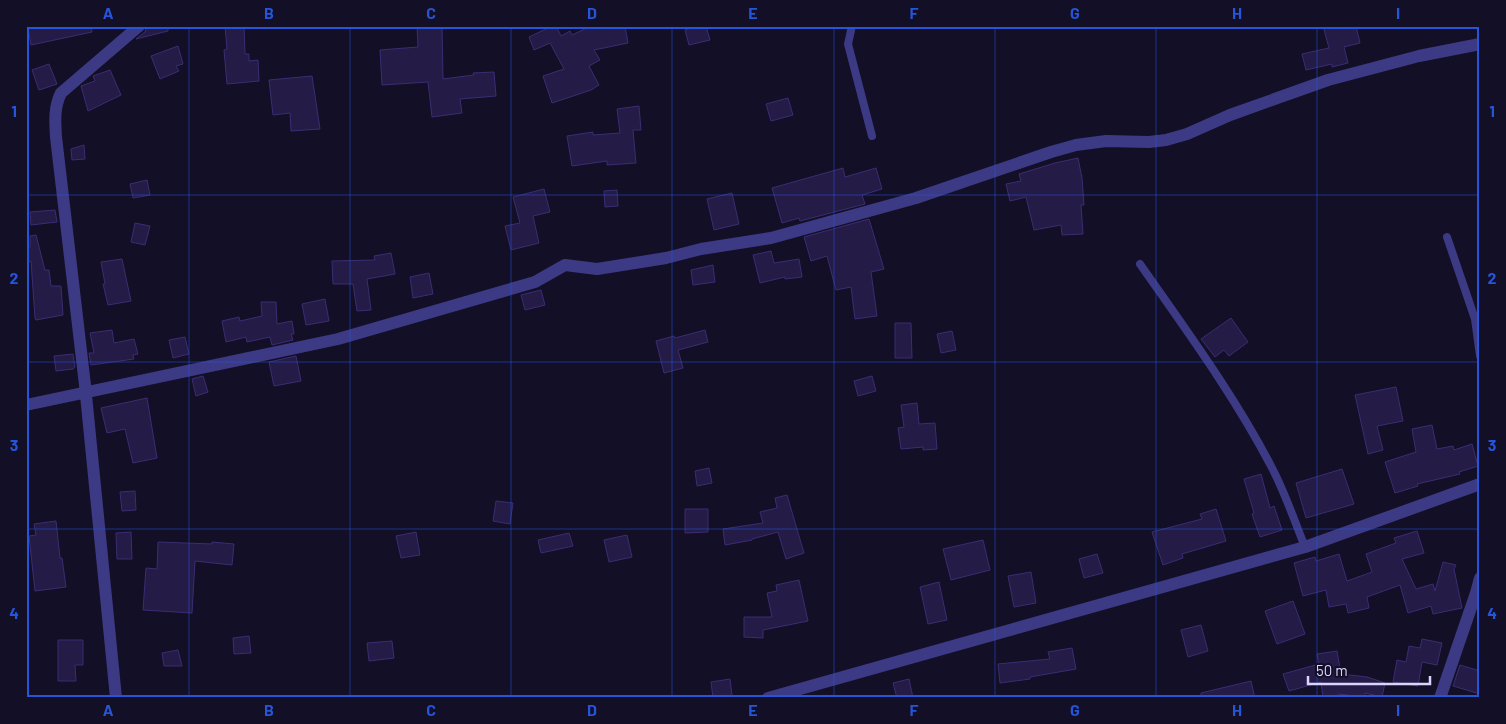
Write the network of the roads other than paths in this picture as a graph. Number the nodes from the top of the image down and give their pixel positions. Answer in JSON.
{"nodes":[{"id":1,"x":139,"y":26,"type":"edge"},
{"id":2,"x":852,"y":26,"type":"edge"},
{"id":3,"x":1480,"y":44,"type":"edge"},
{"id":4,"x":872,"y":136,"type":"dead end"},
{"id":5,"x":1447,"y":237,"type":"dead end"},
{"id":6,"x":1140,"y":264,"type":"dead end"},
{"id":7,"x":1480,"y":356,"type":"edge"},
{"id":8,"x":86,"y":392,"type":"junction"},
{"id":9,"x":26,"y":405,"type":"edge"},
{"id":10,"x":1480,"y":484,"type":"edge"},
{"id":11,"x":1304,"y":547,"type":"junction"},
{"id":12,"x":1480,"y":578,"type":"edge"},
{"id":13,"x":116,"y":698,"type":"edge"},
{"id":14,"x":768,"y":698,"type":"edge"},
{"id":15,"x":1440,"y":698,"type":"edge"}],
"edges":[{"from":1,"to":8,"type":"street"},
{"from":2,"to":4,"type":"lane"},
{"from":3,"to":8,"type":"street"},
{"from":5,"to":7,"type":"lane"},
{"from":6,"to":11,"type":"lane"},
{"from":8,"to":9,"type":"street"},
{"from":8,"to":13,"type":"street"},
{"from":10,"to":11,"type":"street"},
{"from":11,"to":14,"type":"street"},
{"from":12,"to":15,"type":"street"}]}
